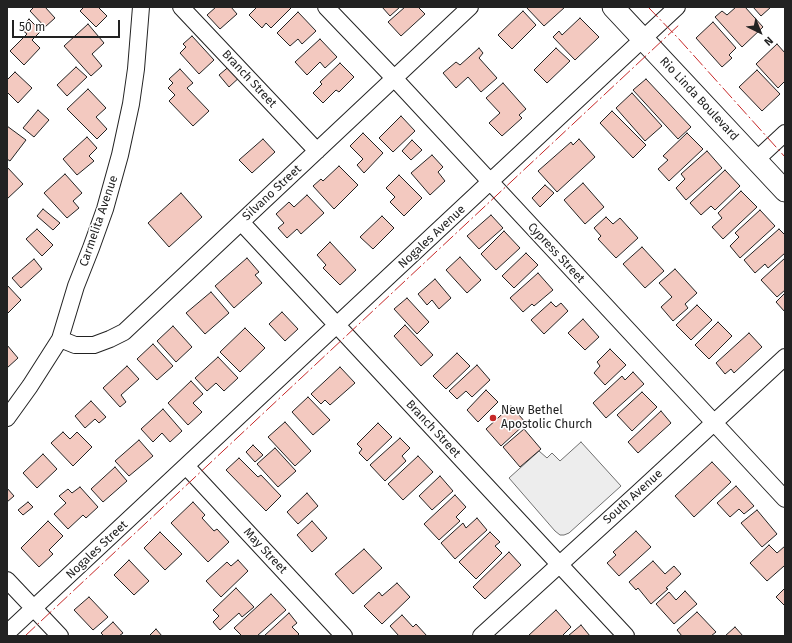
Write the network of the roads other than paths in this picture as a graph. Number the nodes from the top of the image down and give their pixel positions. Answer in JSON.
{"nodes":[{"id":1,"x":141,"y":7,"type":"edge"},
{"id":2,"x":181,"y":7,"type":"edge"},
{"id":3,"x":326,"y":7,"type":"edge"},
{"id":4,"x":470,"y":7,"type":"edge"},
{"id":5,"x":613,"y":7,"type":"edge"},
{"id":6,"x":677,"y":7,"type":"edge"},
{"id":7,"x":643,"y":39,"type":"junction"},
{"id":8,"x":394,"y":78,"type":"junction"},
{"id":9,"x":785,"y":133,"type":"edge"},
{"id":10,"x":317,"y":151,"type":"junction"},
{"id":11,"x":756,"y":160,"type":"junction"},
{"id":12,"x":490,"y":182,"type":"junction"},
{"id":13,"x":785,"y":191,"type":"edge"},
{"id":14,"x":241,"y":222,"type":"junction"},
{"id":15,"x":337,"y":325,"type":"junction"},
{"id":16,"x":60,"y":339,"type":"junction"},
{"id":17,"x":785,"y":357,"type":"edge"},
{"id":18,"x":7,"y":418,"type":"edge"},
{"id":19,"x":714,"y":422,"type":"junction"},
{"id":20,"x":186,"y":466,"type":"junction"},
{"id":21,"x":785,"y":499,"type":"edge"},
{"id":22,"x":559,"y":564,"type":"junction"},
{"id":23,"x":7,"y":580,"type":"edge"},
{"id":24,"x":34,"y":608,"type":"junction"},
{"id":25,"x":7,"y":633,"type":"edge"},
{"id":26,"x":60,"y":636,"type":"edge"},
{"id":27,"x":344,"y":636,"type":"edge"},
{"id":28,"x":481,"y":636,"type":"edge"},
{"id":29,"x":626,"y":636,"type":"edge"}],
"edges":[{"from":1,"to":16,"type":"street","name":"Carmelita Avenue"},
{"from":2,"to":10,"type":"street","name":"Branch Street"},
{"from":3,"to":8,"type":"street","name":"Cypress Street"},
{"from":4,"to":8,"type":"street","name":"Silvano Street"},
{"from":5,"to":7,"type":"main road","name":"Rio Linda Boulevard"},
{"from":6,"to":7,"type":"street","name":"Nogales Avenue"},
{"from":7,"to":11,"type":"main road","name":"Rio Linda Boulevard"},
{"from":7,"to":12,"type":"street","name":"Nogales Avenue"},
{"from":8,"to":10,"type":"street","name":"Silvano Street"},
{"from":8,"to":12,"type":"street","name":"Cypress Street"},
{"from":9,"to":11,"type":"street"},
{"from":10,"to":14,"type":"street","name":"Silvano Street"},
{"from":11,"to":13,"type":"main road","name":"Rio Linda Boulevard"},
{"from":12,"to":15,"type":"street","name":"Nogales Avenue"},
{"from":12,"to":19,"type":"street","name":"Cypress Street"},
{"from":14,"to":15,"type":"street","name":"Branch Street"},
{"from":14,"to":16,"type":"street","name":"Silvano Street"},
{"from":15,"to":20,"type":"street","name":"Nogales Avenue"},
{"from":15,"to":22,"type":"street","name":"Branch Street"},
{"from":16,"to":18,"type":"street","name":"Carmelita Avenue"},
{"from":17,"to":19,"type":"street","name":"South Avenue"},
{"from":19,"to":21,"type":"street","name":"Cypress Street"},
{"from":19,"to":22,"type":"street","name":"South Avenue"},
{"from":20,"to":24,"type":"street","name":"Nogales Street"},
{"from":20,"to":27,"type":"street","name":"May Street"},
{"from":22,"to":28,"type":"street","name":"South Avenue"},
{"from":22,"to":29,"type":"street","name":"Branch Street"},
{"from":23,"to":24,"type":"street"},
{"from":24,"to":25,"type":"street","name":"Nogales Street"},
{"from":24,"to":26,"type":"street"}]}
